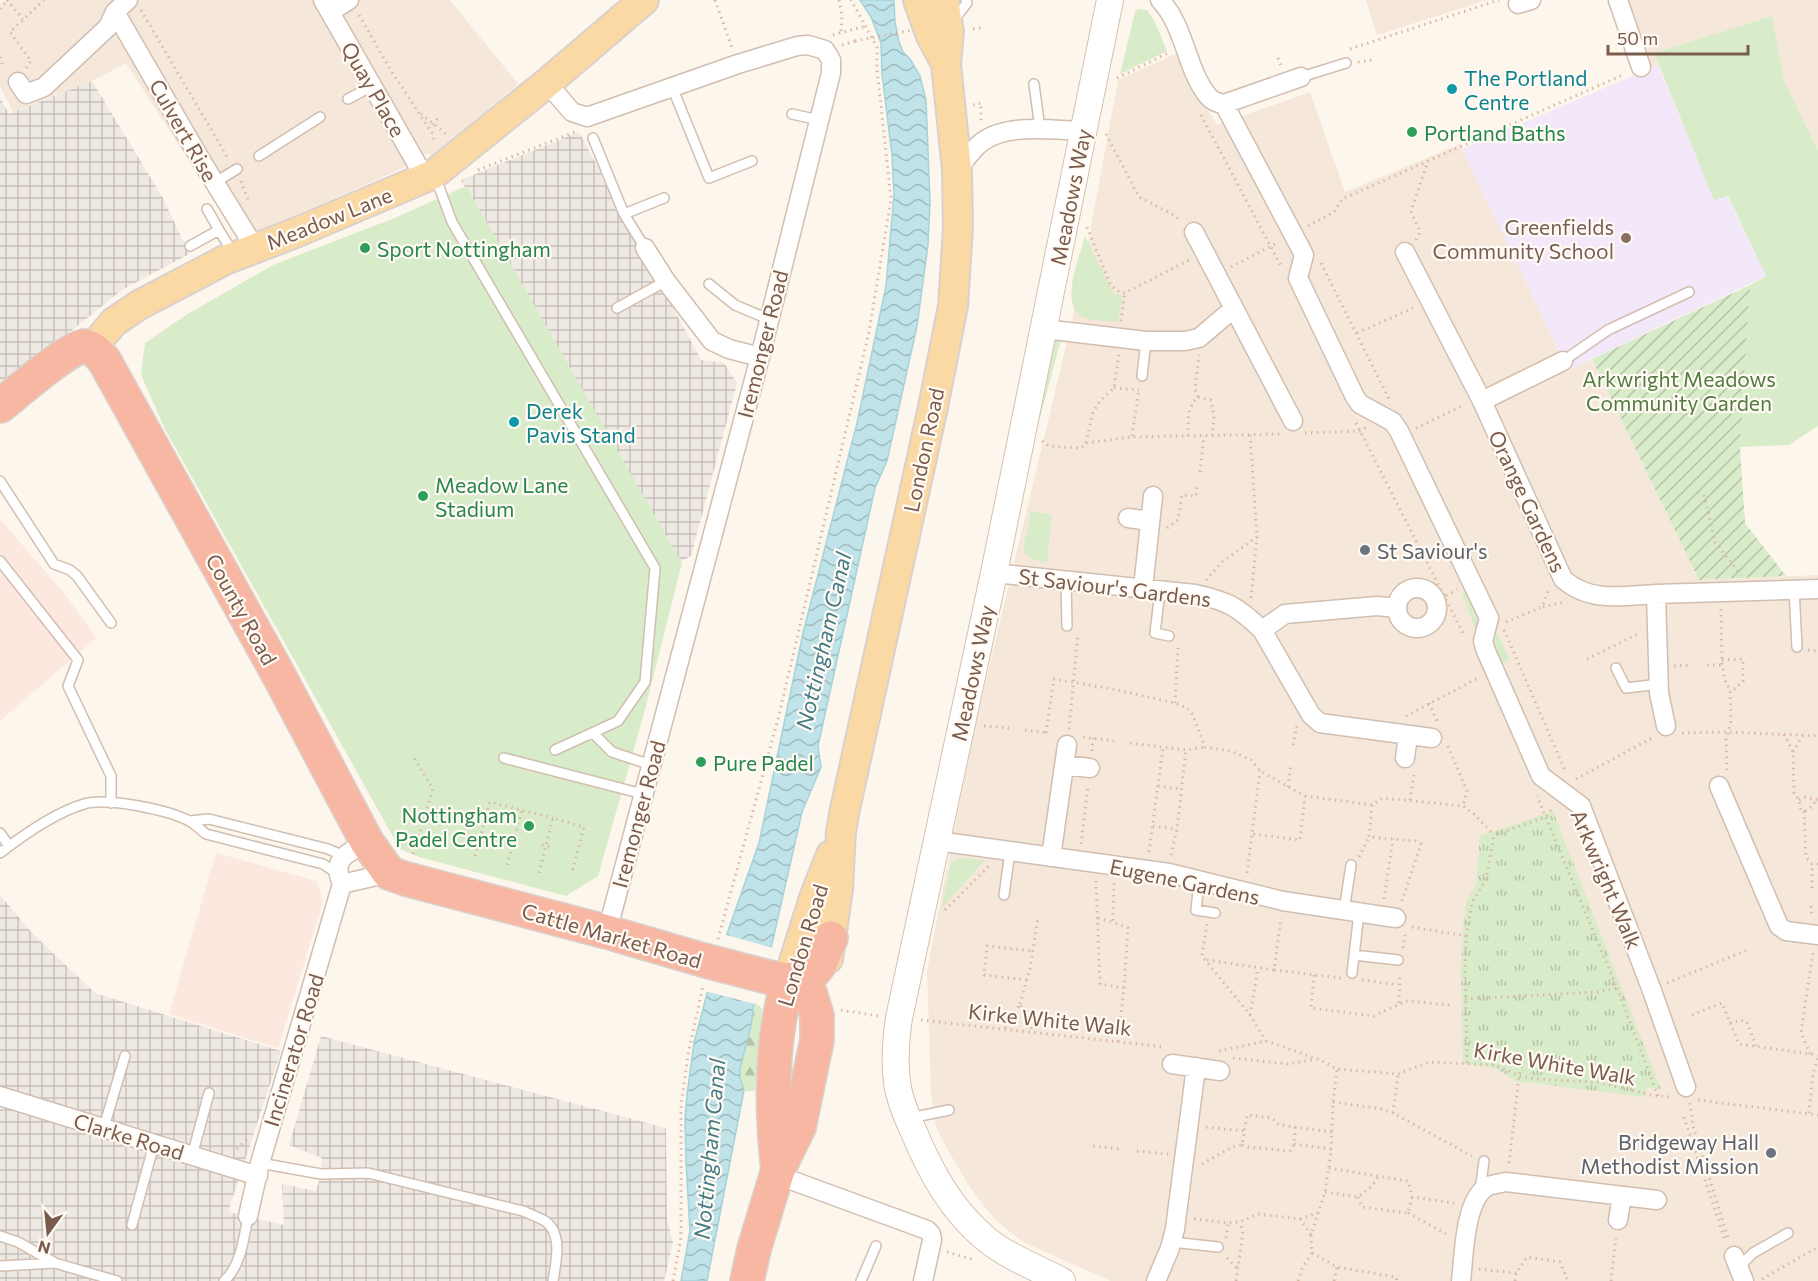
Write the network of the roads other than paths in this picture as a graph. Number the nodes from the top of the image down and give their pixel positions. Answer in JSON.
{"nodes":[{"id":1,"x":918,"y":0,"type":"edge"},
{"id":2,"x":944,"y":0,"type":"edge"},
{"id":3,"x":966,"y":0,"type":"edge"},
{"id":4,"x":1110,"y":0,"type":"edge"},
{"id":5,"x":1160,"y":0,"type":"edge"},
{"id":6,"x":1618,"y":0,"type":"edge"},
{"id":7,"x":641,"y":1,"type":"edge"},
{"id":8,"x":353,"y":5,"type":"edge"},
{"id":9,"x":326,"y":6,"type":"edge"},
{"id":10,"x":126,"y":7,"type":"edge"},
{"id":11,"x":958,"y":31,"type":"junction"},
{"id":12,"x":946,"y":63,"type":"junction"},
{"id":13,"x":1346,"y":63,"type":"dead end"},
{"id":14,"x":1641,"y":67,"type":"road end"},
{"id":15,"x":1301,"y":77,"type":"joint"},
{"id":16,"x":18,"y":82,"type":"road end"},
{"id":17,"x":547,"y":83,"type":"junction"},
{"id":18,"x":1034,"y":84,"type":"dead end"},
{"id":19,"x":372,"y":86,"type":"junction"},
{"id":20,"x":672,"y":87,"type":"junction"},
{"id":21,"x":348,"y":99,"type":"dead end"},
{"id":22,"x":1224,"y":104,"type":"junction"},
{"id":23,"x":792,"y":114,"type":"dead end"},
{"id":24,"x":320,"y":117,"type":"dead end"},
{"id":25,"x":819,"y":120,"type":"junction"},
{"id":26,"x":1040,"y":129,"type":"junction"},
{"id":27,"x":1093,"y":132,"type":"junction"},
{"id":28,"x":592,"y":138,"type":"dead end"},
{"id":29,"x":259,"y":156,"type":"dead end"},
{"id":30,"x":752,"y":161,"type":"dead end"},
{"id":31,"x":236,"y":170,"type":"road end"},
{"id":32,"x":957,"y":170,"type":"junction"},
{"id":33,"x":429,"y":176,"type":"junction"},
{"id":34,"x":214,"y":183,"type":"junction"},
{"id":35,"x":664,"y":198,"type":"dead end"},
{"id":36,"x":207,"y":209,"type":"dead end"},
{"id":37,"x":624,"y":214,"type":"junction"},
{"id":38,"x":219,"y":230,"type":"junction"},
{"id":39,"x":1194,"y":232,"type":"road end"},
{"id":40,"x":190,"y":246,"type":"dead end"},
{"id":41,"x":645,"y":248,"type":"joint"},
{"id":42,"x":245,"y":251,"type":"junction"},
{"id":43,"x":1405,"y":252,"type":"road end"},
{"id":44,"x":666,"y":281,"type":"junction"},
{"id":45,"x":709,"y":284,"type":"dead end"},
{"id":46,"x":1689,"y":292,"type":"dead end"},
{"id":47,"x":617,"y":308,"type":"dead end"},
{"id":48,"x":1233,"y":309,"type":"junction"},
{"id":49,"x":768,"y":319,"type":"junction"},
{"id":50,"x":1044,"y":329,"type":"junction"},
{"id":51,"x":1146,"y":341,"type":"junction"},
{"id":52,"x":92,"y":348,"type":"junction"},
{"id":53,"x":760,"y":357,"type":"junction"},
{"id":54,"x":1563,"y":361,"type":"joint"},
{"id":55,"x":1142,"y":376,"type":"road end"},
{"id":56,"x":13,"y":392,"type":"edge"},
{"id":57,"x":1481,"y":399,"type":"junction"},
{"id":58,"x":1291,"y":430,"type":"road end"},
{"id":59,"x":0,"y":481,"type":"edge"},
{"id":60,"x":1153,"y":496,"type":"dead end"},
{"id":61,"x":1128,"y":518,"type":"dead end"},
{"id":62,"x":1150,"y":521,"type":"junction"},
{"id":63,"x":0,"y":561,"type":"edge"},
{"id":64,"x":994,"y":573,"type":"junction"},
{"id":65,"x":1066,"y":579,"type":"junction"},
{"id":66,"x":1151,"y":589,"type":"junction"},
{"id":67,"x":1794,"y":589,"type":"junction"},
{"id":68,"x":1818,"y":589,"type":"edge"},
{"id":69,"x":1656,"y":594,"type":"junction"},
{"id":70,"x":1397,"y":608,"type":"dead end"},
{"id":71,"x":111,"y":623,"type":"dead end"},
{"id":72,"x":1255,"y":623,"type":"junction"},
{"id":73,"x":1067,"y":626,"type":"road end"},
{"id":74,"x":1169,"y":636,"type":"road end"},
{"id":75,"x":1797,"y":647,"type":"dead end"},
{"id":76,"x":1616,"y":668,"type":"dead end"},
{"id":77,"x":1659,"y":684,"type":"junction"},
{"id":78,"x":1667,"y":732,"type":"road end"},
{"id":79,"x":593,"y":733,"type":"junction"},
{"id":80,"x":1439,"y":734,"type":"road end"},
{"id":81,"x":1408,"y":735,"type":"junction"},
{"id":82,"x":1067,"y":745,"type":"road end"},
{"id":83,"x":555,"y":750,"type":"dead end"},
{"id":84,"x":504,"y":758,"type":"dead end"},
{"id":85,"x":1405,"y":758,"type":"road end"},
{"id":86,"x":651,"y":765,"type":"junction"},
{"id":87,"x":1064,"y":765,"type":"junction"},
{"id":88,"x":1090,"y":768,"type":"road end"},
{"id":89,"x":1719,"y":786,"type":"road end"},
{"id":90,"x":643,"y":794,"type":"junction"},
{"id":91,"x":111,"y":802,"type":"junction"},
{"id":92,"x":190,"y":821,"type":"junction"},
{"id":93,"x":841,"y":831,"type":"junction"},
{"id":94,"x":0,"y":833,"type":"edge"},
{"id":95,"x":937,"y":841,"type":"junction"},
{"id":96,"x":9,"y":846,"type":"junction"},
{"id":97,"x":355,"y":849,"type":"junction"},
{"id":98,"x":0,"y":853,"type":"edge"},
{"id":99,"x":1003,"y":856,"type":"junction"},
{"id":100,"x":1051,"y":857,"type":"junction"},
{"id":101,"x":1351,"y":864,"type":"road end"},
{"id":102,"x":400,"y":866,"type":"junction"},
{"id":103,"x":339,"y":878,"type":"junction"},
{"id":104,"x":1199,"y":881,"type":"junction"},
{"id":105,"x":1004,"y":895,"type":"dead end"},
{"id":106,"x":1212,"y":912,"type":"road end"},
{"id":107,"x":1352,"y":912,"type":"junction"},
{"id":108,"x":1389,"y":917,"type":"road end"},
{"id":109,"x":607,"y":932,"type":"junction"},
{"id":110,"x":1817,"y":935,"type":"edge"},
{"id":111,"x":831,"y":938,"type":"junction"},
{"id":112,"x":1354,"y":955,"type":"junction"},
{"id":113,"x":1398,"y":960,"type":"dead end"},
{"id":114,"x":1352,"y":976,"type":"road end"},
{"id":115,"x":778,"y":979,"type":"junction"},
{"id":116,"x":829,"y":1013,"type":"junction"},
{"id":117,"x":125,"y":1056,"type":"dead end"},
{"id":118,"x":1171,"y":1056,"type":"road end"},
{"id":119,"x":1224,"y":1064,"type":"road end"},
{"id":120,"x":1196,"y":1067,"type":"junction"},
{"id":121,"x":209,"y":1093,"type":"dead end"},
{"id":122,"x":1688,"y":1093,"type":"road end"},
{"id":123,"x":0,"y":1096,"type":"edge"},
{"id":124,"x":949,"y":1110,"type":"dead end"},
{"id":125,"x":908,"y":1119,"type":"junction"},
{"id":126,"x":104,"y":1127,"type":"junction"},
{"id":127,"x":154,"y":1144,"type":"junction"},
{"id":128,"x":192,"y":1156,"type":"junction"},
{"id":129,"x":1484,"y":1161,"type":"road end"},
{"id":130,"x":259,"y":1169,"type":"junction"},
{"id":131,"x":777,"y":1172,"type":"junction"},
{"id":132,"x":1622,"y":1196,"type":"junction"},
{"id":133,"x":1477,"y":1200,"type":"junction"},
{"id":134,"x":1657,"y":1200,"type":"dead end"},
{"id":135,"x":248,"y":1216,"type":"joint"},
{"id":136,"x":1618,"y":1220,"type":"road end"},
{"id":137,"x":132,"y":1225,"type":"dead end"},
{"id":138,"x":1788,"y":1233,"type":"dead end"},
{"id":139,"x":0,"y":1236,"type":"edge"},
{"id":140,"x":1172,"y":1242,"type":"junction"},
{"id":141,"x":876,"y":1246,"type":"dead end"},
{"id":142,"x":1218,"y":1247,"type":"dead end"},
{"id":143,"x":55,"y":1263,"type":"junction"},
{"id":144,"x":0,"y":1266,"type":"edge"},
{"id":145,"x":1739,"y":1267,"type":"edge"},
{"id":146,"x":1462,"y":1274,"type":"edge"},
{"id":147,"x":117,"y":1281,"type":"edge"},
{"id":148,"x":224,"y":1281,"type":"edge"},
{"id":149,"x":553,"y":1281,"type":"edge"},
{"id":150,"x":747,"y":1281,"type":"edge"},
{"id":151,"x":861,"y":1281,"type":"edge"},
{"id":152,"x":923,"y":1281,"type":"edge"},
{"id":153,"x":1062,"y":1281,"type":"edge"},
{"id":154,"x":1156,"y":1281,"type":"edge"}],
"edges":[{"from":1,"to":12,"type":"main road","name":"London Road"},
{"from":2,"to":11,"type":"main road","name":"London Road"},
{"from":3,"to":11,"type":"lane"},
{"from":4,"to":27,"type":"street","name":"Meadows Way"},
{"from":5,"to":22,"type":"street","name":"Arkwright Walk"},
{"from":6,"to":14,"type":"street"},
{"from":7,"to":17,"type":"main road","name":"Meadow Lane"},
{"from":8,"to":9,"type":"street"},
{"from":9,"to":19,"type":"street","name":"Quay Place"},
{"from":10,"to":16,"type":"street"},
{"from":10,"to":34,"type":"street","name":"Culvert Rise"},
{"from":11,"to":12,"type":"main road","name":"London Road"},
{"from":12,"to":32,"type":"main road","name":"London Road"},
{"from":13,"to":15,"type":"lane"},
{"from":15,"to":22,"type":"street"},
{"from":17,"to":20,"type":"street","name":"Iremonger Road"},
{"from":17,"to":33,"type":"main road","name":"Meadow Lane"},
{"from":18,"to":26,"type":"lane"},
{"from":19,"to":21,"type":"lane"},
{"from":19,"to":33,"type":"street","name":"Quay Place"},
{"from":20,"to":25,"type":"street","name":"Iremonger Road"},
{"from":20,"to":30,"type":"lane"},
{"from":22,"to":122,"type":"street","name":"Arkwright Walk"},
{"from":23,"to":25,"type":"lane"},
{"from":24,"to":29,"type":"lane"},
{"from":25,"to":49,"type":"street","name":"Iremonger Road"},
{"from":26,"to":27,"type":"street"},
{"from":26,"to":32,"type":"street"},
{"from":27,"to":50,"type":"street","name":"Meadows Way"},
{"from":28,"to":37,"type":"lane"},
{"from":31,"to":34,"type":"lane"},
{"from":32,"to":93,"type":"main road","name":"London Road"},
{"from":33,"to":42,"type":"main road","name":"Meadow Lane"},
{"from":33,"to":79,"type":"lane"},
{"from":34,"to":42,"type":"street","name":"Culvert Rise"},
{"from":35,"to":37,"type":"lane"},
{"from":36,"to":38,"type":"lane"},
{"from":37,"to":41,"type":"lane"},
{"from":38,"to":40,"type":"lane"},
{"from":38,"to":42,"type":"lane"},
{"from":39,"to":48,"type":"street"},
{"from":41,"to":44,"type":"street"},
{"from":42,"to":52,"type":"main road","name":"Meadow Lane"},
{"from":43,"to":57,"type":"street","name":"Orange Gardens"},
{"from":44,"to":47,"type":"lane"},
{"from":44,"to":53,"type":"street"},
{"from":45,"to":49,"type":"lane"},
{"from":46,"to":54,"type":"lane"},
{"from":48,"to":51,"type":"street"},
{"from":48,"to":58,"type":"street"},
{"from":49,"to":53,"type":"street","name":"Iremonger Road"},
{"from":50,"to":51,"type":"street"},
{"from":50,"to":64,"type":"street","name":"Meadows Way"},
{"from":51,"to":55,"type":"lane"},
{"from":52,"to":56,"type":"highway"},
{"from":52,"to":97,"type":"highway","name":"County Road"},
{"from":53,"to":86,"type":"street","name":"Iremonger Road"},
{"from":54,"to":57,"type":"street"},
{"from":57,"to":69,"type":"street","name":"Orange Gardens"},
{"from":59,"to":71,"type":"lane"},
{"from":60,"to":62,"type":"street"},
{"from":61,"to":62,"type":"street"},
{"from":62,"to":66,"type":"street"},
{"from":63,"to":91,"type":"lane"},
{"from":64,"to":65,"type":"street","name":"St Saviour's Gardens"},
{"from":64,"to":95,"type":"street","name":"Meadows Way"},
{"from":65,"to":66,"type":"street","name":"St Saviour's Gardens"},
{"from":65,"to":73,"type":"lane"},
{"from":66,"to":72,"type":"street","name":"St Saviour's Gardens"},
{"from":66,"to":74,"type":"lane"},
{"from":67,"to":68,"type":"street","name":"Orange Gardens"},
{"from":67,"to":69,"type":"street","name":"Orange Gardens"},
{"from":67,"to":75,"type":"lane"},
{"from":69,"to":77,"type":"street"},
{"from":70,"to":72,"type":"street"},
{"from":72,"to":81,"type":"street","name":"St Saviour's Gardens"},
{"from":76,"to":77,"type":"lane"},
{"from":77,"to":78,"type":"street"},
{"from":79,"to":83,"type":"lane"},
{"from":79,"to":86,"type":"lane"},
{"from":80,"to":81,"type":"street","name":"St Saviour's Gardens"},
{"from":81,"to":85,"type":"street"},
{"from":82,"to":87,"type":"street"},
{"from":84,"to":90,"type":"lane"},
{"from":86,"to":90,"type":"street","name":"Iremonger Road"},
{"from":87,"to":88,"type":"street"},
{"from":87,"to":100,"type":"street"},
{"from":89,"to":110,"type":"street"},
{"from":90,"to":109,"type":"street","name":"Iremonger Road"},
{"from":91,"to":92,"type":"lane"},
{"from":91,"to":96,"type":"lane"},
{"from":92,"to":97,"type":"lane"},
{"from":92,"to":103,"type":"lane"},
{"from":93,"to":111,"type":"main road","name":"London Road"},
{"from":93,"to":115,"type":"main road","name":"London Road"},
{"from":94,"to":96,"type":"lane"},
{"from":95,"to":99,"type":"street","name":"Eugene Gardens"},
{"from":95,"to":125,"type":"street","name":"Meadows Way"},
{"from":96,"to":98,"type":"lane"},
{"from":97,"to":102,"type":"highway","name":"County Road"},
{"from":97,"to":103,"type":"street","name":"Incinerator Road"},
{"from":99,"to":100,"type":"street","name":"Eugene Gardens"},
{"from":99,"to":105,"type":"lane"},
{"from":100,"to":104,"type":"street","name":"Eugene Gardens"},
{"from":101,"to":107,"type":"lane"},
{"from":102,"to":103,"type":"street"},
{"from":102,"to":109,"type":"highway","name":"Cattle Market Road"},
{"from":103,"to":130,"type":"street","name":"Incinerator Road"},
{"from":104,"to":106,"type":"lane"},
{"from":104,"to":107,"type":"street","name":"Eugene Gardens"},
{"from":107,"to":108,"type":"street","name":"Eugene Gardens"},
{"from":107,"to":112,"type":"lane"},
{"from":109,"to":115,"type":"highway","name":"Cattle Market Road","bridge":true},
{"from":111,"to":115,"type":"highway"},
{"from":111,"to":116,"type":"main road","name":"London Road"},
{"from":112,"to":113,"type":"lane"},
{"from":112,"to":114,"type":"lane"},
{"from":115,"to":116,"type":"highway","name":"Cattle Market Road"},
{"from":115,"to":131,"type":"highway","name":"London Road"},
{"from":116,"to":131,"type":"highway","name":"London Road"},
{"from":117,"to":126,"type":"lane"},
{"from":118,"to":120,"type":"street"},
{"from":119,"to":120,"type":"street"},
{"from":120,"to":140,"type":"street"},
{"from":121,"to":128,"type":"lane"},
{"from":123,"to":126,"type":"street","name":"Clarke Road"},
{"from":124,"to":125,"type":"lane"},
{"from":125,"to":153,"type":"street","name":"Meadows Way"},
{"from":126,"to":127,"type":"street","name":"Clarke Road"},
{"from":127,"to":128,"type":"street","name":"Clarke Road"},
{"from":127,"to":137,"type":"lane"},
{"from":128,"to":130,"type":"street","name":"Clarke Road"},
{"from":129,"to":133,"type":"lane"},
{"from":130,"to":135,"type":"street","name":"Incinerator Road"},
{"from":130,"to":149,"type":"lane"},
{"from":131,"to":150,"type":"highway","name":"London Road"},
{"from":131,"to":152,"type":"street"},
{"from":132,"to":133,"type":"street"},
{"from":132,"to":134,"type":"street"},
{"from":132,"to":136,"type":"street"},
{"from":133,"to":146,"type":"street"},
{"from":135,"to":148,"type":"lane"},
{"from":138,"to":145,"type":"lane"},
{"from":139,"to":143,"type":"lane"},
{"from":140,"to":142,"type":"lane"},
{"from":140,"to":154,"type":"street"},
{"from":141,"to":151,"type":"lane"},
{"from":143,"to":144,"type":"lane"},
{"from":143,"to":147,"type":"lane"}]}
